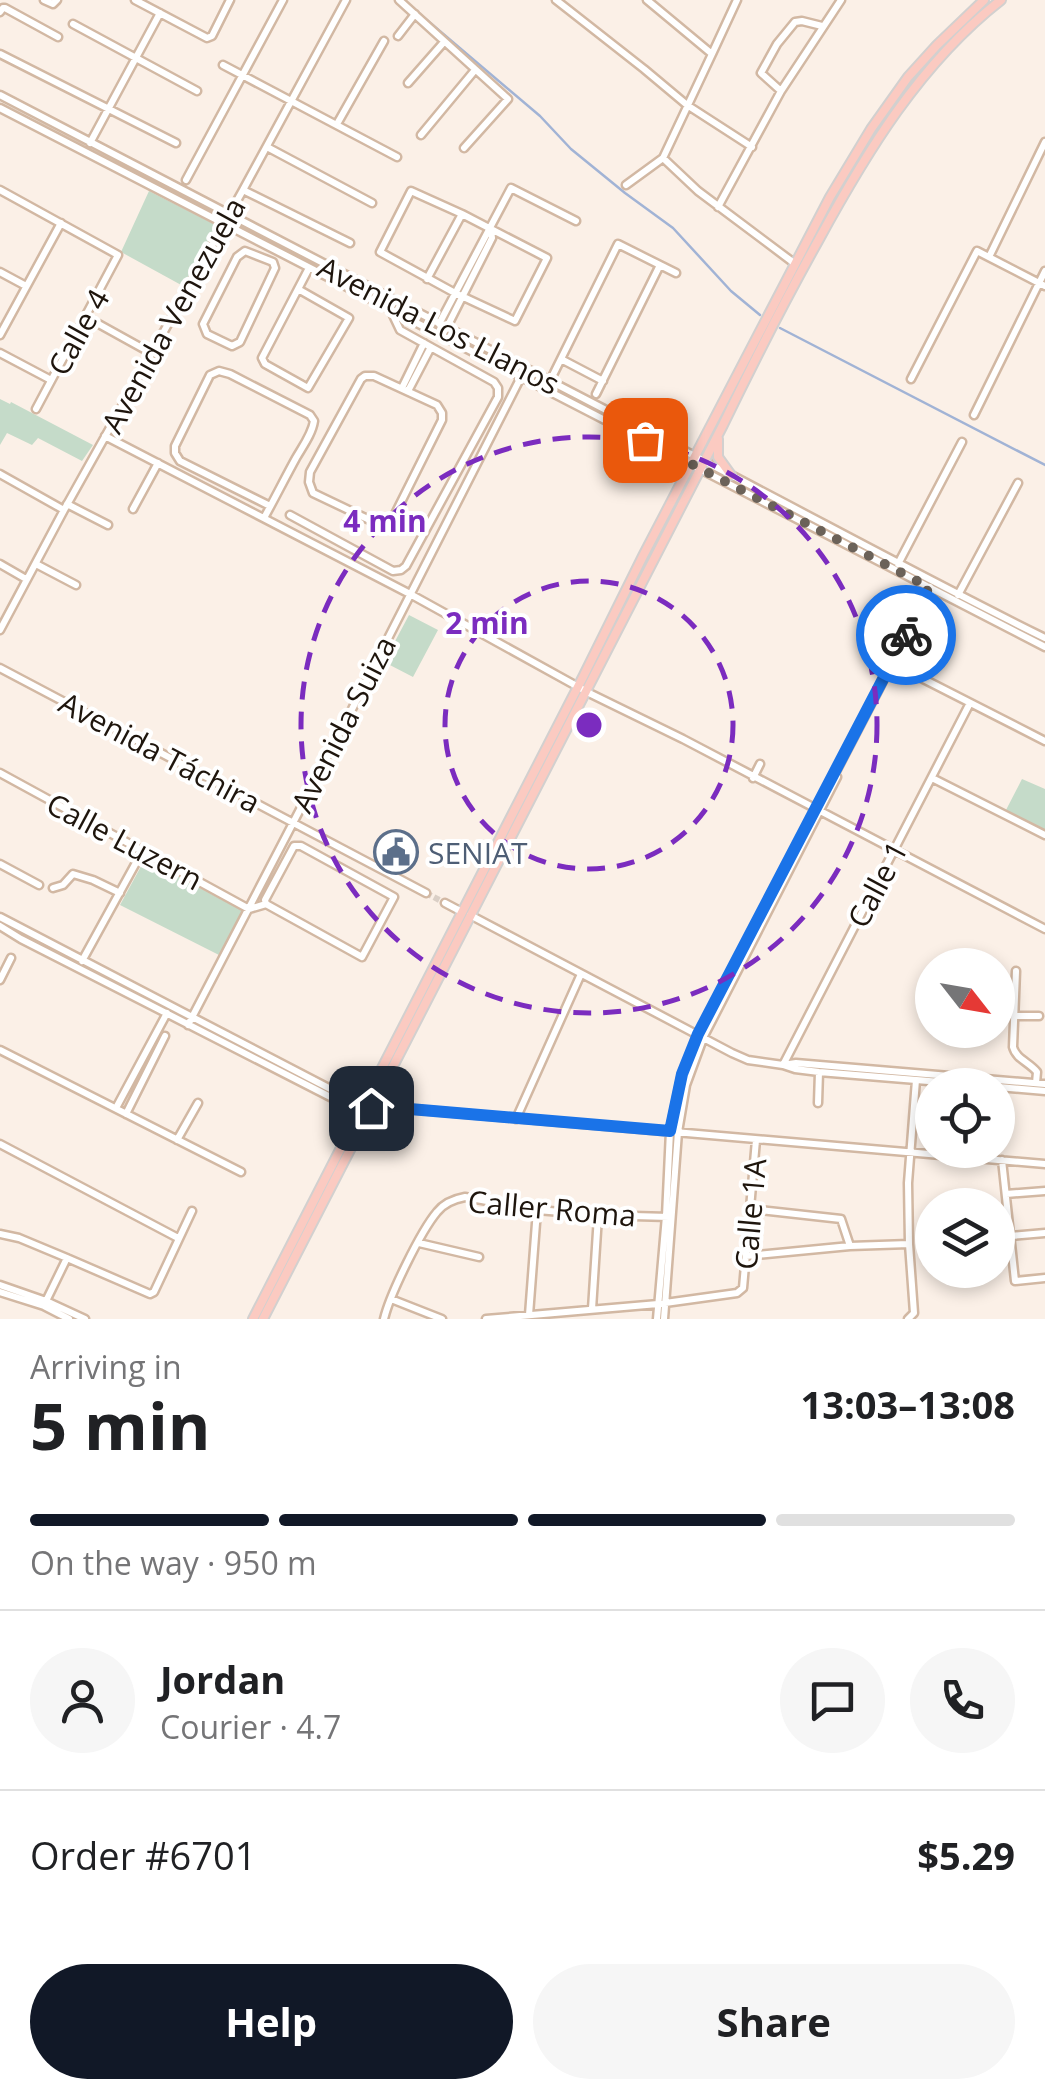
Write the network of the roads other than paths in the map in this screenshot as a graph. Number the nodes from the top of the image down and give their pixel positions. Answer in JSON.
{"nodes":[{"id":1,"x":44,"y":0,"type":"edge"},
{"id":2,"x":57,"y":0,"type":"edge"},
{"id":3,"x":135,"y":0,"type":"edge"},
{"id":4,"x":230,"y":0,"type":"edge"},
{"id":5,"x":284,"y":0,"type":"edge"},
{"id":6,"x":346,"y":0,"type":"edge"},
{"id":7,"x":399,"y":0,"type":"edge"},
{"id":8,"x":556,"y":0,"type":"edge"},
{"id":9,"x":647,"y":0,"type":"edge"},
{"id":10,"x":737,"y":0,"type":"edge"},
{"id":11,"x":841,"y":0,"type":"edge"},
{"id":12,"x":984,"y":0,"type":"edge"},
{"id":13,"x":1001,"y":0,"type":"edge"},
{"id":14,"x":0,"y":12,"type":"edge"},
{"id":15,"x":160,"y":13,"type":"junction"},
{"id":16,"x":415,"y":14,"type":"junction"},
{"id":17,"x":73,"y":24,"type":"dead end"},
{"id":18,"x":822,"y":26,"type":"junction"},
{"id":19,"x":398,"y":36,"type":"dead end"},
{"id":20,"x":58,"y":38,"type":"dead end"},
{"id":21,"x":384,"y":42,"type":"dead end"},
{"id":22,"x":444,"y":42,"type":"junction"},
{"id":23,"x":0,"y":54,"type":"edge"},
{"id":24,"x":712,"y":54,"type":"junction"},
{"id":25,"x":136,"y":58,"type":"junction"},
{"id":26,"x":224,"y":65,"type":"dead end"},
{"id":27,"x":476,"y":70,"type":"junction"},
{"id":28,"x":242,"y":76,"type":"junction"},
{"id":29,"x":408,"y":83,"type":"dead end"},
{"id":30,"x":781,"y":90,"type":"junction"},
{"id":31,"x":197,"y":91,"type":"dead end"},
{"id":32,"x":0,"y":95,"type":"edge"},
{"id":33,"x":290,"y":101,"type":"junction"},
{"id":34,"x":687,"y":106,"type":"junction"},
{"id":35,"x":0,"y":108,"type":"edge"},
{"id":36,"x":108,"y":109,"type":"junction"},
{"id":37,"x":338,"y":124,"type":"junction"},
{"id":38,"x":421,"y":135,"type":"dead end"},
{"id":39,"x":1045,"y":142,"type":"edge"},
{"id":40,"x":90,"y":143,"type":"junction"},
{"id":41,"x":176,"y":143,"type":"dead end"},
{"id":42,"x":267,"y":147,"type":"junction"},
{"id":43,"x":752,"y":147,"type":"junction"},
{"id":44,"x":464,"y":148,"type":"dead end"},
{"id":45,"x":397,"y":156,"type":"dead end"},
{"id":46,"x":663,"y":158,"type":"junction"},
{"id":47,"x":186,"y":180,"type":"dead end"},
{"id":48,"x":626,"y":185,"type":"dead end"},
{"id":49,"x":0,"y":190,"type":"edge"},
{"id":50,"x":244,"y":190,"type":"junction"},
{"id":51,"x":372,"y":203,"type":"dead end"},
{"id":52,"x":718,"y":206,"type":"junction"},
{"id":53,"x":462,"y":214,"type":"junction"},
{"id":54,"x":228,"y":216,"type":"junction"},
{"id":55,"x":576,"y":220,"type":"dead end"},
{"id":56,"x":61,"y":223,"type":"junction"},
{"id":57,"x":223,"y":224,"type":"junction"},
{"id":58,"x":491,"y":229,"type":"junction"},
{"id":59,"x":350,"y":243,"type":"dead end"},
{"id":60,"x":263,"y":245,"type":"junction"},
{"id":61,"x":258,"y":255,"type":"junction"},
{"id":62,"x":989,"y":257,"type":"junction"},
{"id":63,"x":794,"y":263,"type":"junction"},
{"id":64,"x":660,"y":264,"type":"junction"},
{"id":65,"x":308,"y":268,"type":"junction"},
{"id":66,"x":1045,"y":271,"type":"edge"},
{"id":67,"x":0,"y":272,"type":"edge"},
{"id":68,"x":676,"y":273,"type":"dead end"},
{"id":69,"x":427,"y":279,"type":"junction"},
{"id":70,"x":1042,"y":284,"type":"edge"},
{"id":71,"x":26,"y":286,"type":"junction"},
{"id":72,"x":298,"y":289,"type":"junction"},
{"id":73,"x":458,"y":295,"type":"junction"},
{"id":74,"x":391,"y":310,"type":"junction"},
{"id":75,"x":86,"y":317,"type":"junction"},
{"id":76,"x":442,"y":327,"type":"junction"},
{"id":77,"x":0,"y":335,"type":"edge"},
{"id":78,"x":427,"y":345,"type":"junction"},
{"id":79,"x":151,"y":352,"type":"junction"},
{"id":80,"x":0,"y":353,"type":"edge"},
{"id":81,"x":562,"y":359,"type":"junction"},
{"id":82,"x":523,"y":373,"type":"junction"},
{"id":83,"x":910,"y":378,"type":"dead end"},
{"id":84,"x":51,"y":380,"type":"junction"},
{"id":85,"x":603,"y":380,"type":"junction"},
{"id":86,"x":550,"y":381,"type":"junction"},
{"id":87,"x":405,"y":390,"type":"junction"},
{"id":88,"x":596,"y":394,"type":"dead end"},
{"id":89,"x":36,"y":408,"type":"dead end"},
{"id":90,"x":974,"y":415,"type":"dead end"},
{"id":91,"x":719,"y":433,"type":"junction"},
{"id":92,"x":106,"y":436,"type":"junction"},
{"id":93,"x":962,"y":442,"type":"dead end"},
{"id":94,"x":464,"y":459,"type":"junction"},
{"id":95,"x":693,"y":460,"type":"junction"},
{"id":96,"x":158,"y":463,"type":"junction"},
{"id":97,"x":476,"y":465,"type":"junction"},
{"id":98,"x":703,"y":465,"type":"junction"},
{"id":99,"x":0,"y":474,"type":"edge"},
{"id":100,"x":731,"y":475,"type":"junction"},
{"id":101,"x":1018,"y":483,"type":"dead end"},
{"id":102,"x":270,"y":506,"type":"junction"},
{"id":103,"x":65,"y":507,"type":"junction"},
{"id":104,"x":133,"y":509,"type":"dead end"},
{"id":105,"x":290,"y":515,"type":"dead end"},
{"id":106,"x":264,"y":518,"type":"junction"},
{"id":107,"x":108,"y":525,"type":"dead end"},
{"id":108,"x":0,"y":564,"type":"edge"},
{"id":109,"x":36,"y":564,"type":"junction"},
{"id":110,"x":898,"y":564,"type":"junction"},
{"id":111,"x":26,"y":579,"type":"junction"},
{"id":112,"x":76,"y":585,"type":"dead end"},
{"id":113,"x":933,"y":586,"type":"junction"},
{"id":114,"x":410,"y":594,"type":"junction"},
{"id":115,"x":958,"y":595,"type":"junction"},
{"id":116,"x":0,"y":630,"type":"edge"},
{"id":117,"x":1045,"y":638,"type":"edge"},
{"id":118,"x":1045,"y":647,"type":"edge"},
{"id":119,"x":894,"y":664,"type":"junction"},
{"id":120,"x":0,"y":668,"type":"edge"},
{"id":121,"x":581,"y":689,"type":"junction"},
{"id":122,"x":970,"y":703,"type":"junction"},
{"id":123,"x":1045,"y":741,"type":"edge"},
{"id":124,"x":760,"y":764,"type":"dead end"},
{"id":125,"x":0,"y":773,"type":"edge"},
{"id":126,"x":753,"y":778,"type":"junction"},
{"id":127,"x":932,"y":778,"type":"junction"},
{"id":128,"x":817,"y":810,"type":"junction"},
{"id":129,"x":293,"y":822,"type":"junction"},
{"id":130,"x":1045,"y":835,"type":"edge"},
{"id":131,"x":144,"y":850,"type":"junction"},
{"id":132,"x":894,"y":851,"type":"junction"},
{"id":133,"x":0,"y":864,"type":"edge"},
{"id":134,"x":39,"y":885,"type":"dead end"},
{"id":135,"x":53,"y":888,"type":"dead end"},
{"id":136,"x":426,"y":893,"type":"tunnel mouth"},
{"id":137,"x":120,"y":894,"type":"junction"},
{"id":138,"x":445,"y":903,"type":"tunnel mouth"},
{"id":139,"x":266,"y":904,"type":"junction"},
{"id":140,"x":250,"y":908,"type":"junction"},
{"id":141,"x":466,"y":914,"type":"junction"},
{"id":142,"x":0,"y":917,"type":"edge"},
{"id":143,"x":0,"y":926,"type":"edge"},
{"id":144,"x":1045,"y":929,"type":"edge"},
{"id":145,"x":11,"y":958,"type":"dead end"},
{"id":146,"x":82,"y":962,"type":"junction"},
{"id":147,"x":1016,"y":971,"type":"dead end"},
{"id":148,"x":581,"y":974,"type":"junction"},
{"id":149,"x":0,"y":980,"type":"edge"},
{"id":150,"x":168,"y":1010,"type":"junction"},
{"id":151,"x":1015,"y":1016,"type":"joint"},
{"id":152,"x":1039,"y":1016,"type":"dead end"},
{"id":153,"x":190,"y":1021,"type":"junction"},
{"id":154,"x":161,"y":1034,"type":"junction"},
{"id":155,"x":701,"y":1035,"type":"junction"},
{"id":156,"x":1014,"y":1048,"type":"edge"},
{"id":157,"x":0,"y":1050,"type":"edge"},
{"id":158,"x":783,"y":1065,"type":"junction"},
{"id":159,"x":795,"y":1066,"type":"junction"},
{"id":160,"x":819,"y":1072,"type":"junction"},
{"id":161,"x":386,"y":1079,"type":"junction"},
{"id":162,"x":915,"y":1080,"type":"edge"},
{"id":163,"x":372,"y":1085,"type":"junction"},
{"id":164,"x":1042,"y":1086,"type":"edge"},
{"id":165,"x":1015,"y":1087,"type":"edge"},
{"id":166,"x":915,"y":1090,"type":"edge"},
{"id":167,"x":340,"y":1098,"type":"junction"},
{"id":168,"x":198,"y":1103,"type":"dead end"},
{"id":169,"x":818,"y":1104,"type":"dead end"},
{"id":170,"x":116,"y":1108,"type":"junction"},
{"id":171,"x":398,"y":1108,"type":"junction"},
{"id":172,"x":366,"y":1109,"type":"junction"},
{"id":173,"x":126,"y":1114,"type":"junction"},
{"id":174,"x":516,"y":1119,"type":"junction"},
{"id":175,"x":359,"y":1129,"type":"junction"},
{"id":176,"x":674,"y":1132,"type":"junction"},
{"id":177,"x":348,"y":1134,"type":"junction"},
{"id":178,"x":177,"y":1140,"type":"junction"},
{"id":179,"x":756,"y":1140,"type":"junction"},
{"id":180,"x":0,"y":1144,"type":"edge"},
{"id":181,"x":909,"y":1152,"type":"junction"},
{"id":182,"x":915,"y":1153,"type":"edge"},
{"id":183,"x":1015,"y":1161,"type":"edge"},
{"id":184,"x":1045,"y":1164,"type":"edge"},
{"id":185,"x":241,"y":1172,"type":"dead end"},
{"id":186,"x":1045,"y":1191,"type":"edge"},
{"id":187,"x":1015,"y":1193,"type":"edge"},
{"id":188,"x":750,"y":1209,"type":"junction"},
{"id":189,"x":537,"y":1210,"type":"junction"},
{"id":190,"x":192,"y":1211,"type":"dead end"},
{"id":191,"x":598,"y":1215,"type":"junction"},
{"id":192,"x":668,"y":1217,"type":"junction"},
{"id":193,"x":1045,"y":1233,"type":"edge"},
{"id":194,"x":0,"y":1234,"type":"edge"},
{"id":195,"x":1015,"y":1236,"type":"edge"},
{"id":196,"x":178,"y":1238,"type":"junction"},
{"id":197,"x":419,"y":1242,"type":"junction"},
{"id":198,"x":909,"y":1244,"type":"junction"},
{"id":199,"x":850,"y":1246,"type":"junction"},
{"id":200,"x":479,"y":1256,"type":"dead end"},
{"id":201,"x":746,"y":1256,"type":"junction"},
{"id":202,"x":67,"y":1258,"type":"junction"},
{"id":203,"x":1045,"y":1278,"type":"edge"},
{"id":204,"x":1015,"y":1281,"type":"edge"},
{"id":205,"x":0,"y":1289,"type":"edge"},
{"id":206,"x":390,"y":1299,"type":"junction"},
{"id":207,"x":660,"y":1303,"type":"junction"},
{"id":208,"x":45,"y":1304,"type":"junction"},
{"id":209,"x":592,"y":1309,"type":"junction"},
{"id":210,"x":528,"y":1315,"type":"junction"},
{"id":211,"x":69,"y":1319,"type":"edge"},
{"id":212,"x":86,"y":1319,"type":"edge"},
{"id":213,"x":253,"y":1319,"type":"edge"},
{"id":214,"x":262,"y":1319,"type":"edge"},
{"id":215,"x":384,"y":1319,"type":"edge"},
{"id":216,"x":442,"y":1319,"type":"edge"},
{"id":217,"x":486,"y":1319,"type":"edge"},
{"id":218,"x":660,"y":1319,"type":"edge"},
{"id":219,"x":909,"y":1319,"type":"edge"}],
"edges":[{"from":1,"to":2,"type":"street"},
{"from":3,"to":15,"type":"street"},
{"from":4,"to":15,"type":"street"},
{"from":5,"to":28,"type":"street"},
{"from":6,"to":33,"type":"street","name":"Avenida Venezuela"},
{"from":7,"to":16,"type":"street"},
{"from":8,"to":34,"type":"street"},
{"from":9,"to":24,"type":"street"},
{"from":10,"to":24,"type":"street"},
{"from":11,"to":18,"type":"street"},
{"from":12,"to":63,"type":"main road"},
{"from":13,"to":91,"type":"main road"},
{"from":14,"to":20,"type":"street"},
{"from":15,"to":25,"type":"street"},
{"from":16,"to":19,"type":"street"},
{"from":16,"to":22,"type":"street"},
{"from":17,"to":25,"type":"street"},
{"from":18,"to":30,"type":"street"},
{"from":18,"to":30,"type":"street"},
{"from":21,"to":37,"type":"street"},
{"from":22,"to":27,"type":"street"},
{"from":22,"to":29,"type":"street"},
{"from":23,"to":36,"type":"street"},
{"from":24,"to":34,"type":"street"},
{"from":25,"to":31,"type":"street"},
{"from":25,"to":36,"type":"street"},
{"from":26,"to":28,"type":"street"},
{"from":27,"to":38,"type":"street"},
{"from":27,"to":44,"type":"street"},
{"from":28,"to":33,"type":"street"},
{"from":28,"to":47,"type":"street"},
{"from":30,"to":43,"type":"street"},
{"from":32,"to":40,"type":"street","name":"Avenida Los Llanos"},
{"from":33,"to":37,"type":"street"},
{"from":33,"to":42,"type":"street","name":"Avenida Venezuela"},
{"from":34,"to":43,"type":"street"},
{"from":34,"to":46,"type":"street"},
{"from":35,"to":57,"type":"street","name":"Avenida Los Llanos"},
{"from":36,"to":40,"type":"street"},
{"from":36,"to":41,"type":"street"},
{"from":37,"to":45,"type":"street"},
{"from":39,"to":62,"type":"street"},
{"from":40,"to":54,"type":"street","name":"Avenida Los Llanos"},
{"from":42,"to":50,"type":"street","name":"Avenida Venezuela"},
{"from":42,"to":51,"type":"street"},
{"from":43,"to":52,"type":"street"},
{"from":46,"to":48,"type":"street"},
{"from":46,"to":52,"type":"street"},
{"from":49,"to":56,"type":"street"},
{"from":50,"to":54,"type":"street","name":"Avenida Venezuela"},
{"from":50,"to":59,"type":"street"},
{"from":52,"to":63,"type":"street"},
{"from":53,"to":58,"type":"street"},
{"from":53,"to":69,"type":"street"},
{"from":53,"to":69,"type":"street"},
{"from":54,"to":57,"type":"street","name":"Avenida Venezuela"},
{"from":54,"to":76,"type":"street","name":"Avenida Los Llanos"},
{"from":55,"to":58,"type":"street"},
{"from":56,"to":71,"type":"street"},
{"from":56,"to":75,"type":"street","name":"Calle 4"},
{"from":57,"to":60,"type":"street","name":"Avenida Los Llanos"},
{"from":57,"to":79,"type":"street","name":"Avenida Venezuela"},
{"from":58,"to":73,"type":"street"},
{"from":58,"to":73,"type":"street"},
{"from":60,"to":61,"type":"street"},
{"from":60,"to":65,"type":"street","name":"Avenida Los Llanos"},
{"from":61,"to":61,"type":"street"},
{"from":62,"to":70,"type":"street"},
{"from":62,"to":83,"type":"street"},
{"from":63,"to":95,"type":"main road"},
{"from":64,"to":68,"type":"street"},
{"from":64,"to":81,"type":"street"},
{"from":64,"to":85,"type":"street"},
{"from":65,"to":72,"type":"street"},
{"from":65,"to":74,"type":"street","name":"Avenida Los Llanos"},
{"from":66,"to":70,"type":"street"},
{"from":67,"to":71,"type":"street"},
{"from":69,"to":73,"type":"street"},
{"from":70,"to":90,"type":"street"},
{"from":71,"to":77,"type":"street"},
{"from":72,"to":72,"type":"street"},
{"from":73,"to":76,"type":"street"},
{"from":74,"to":78,"type":"street"},
{"from":74,"to":82,"type":"street","name":"Avenida Los Llanos"},
{"from":75,"to":79,"type":"street"},
{"from":75,"to":84,"type":"street","name":"Calle 4"},
{"from":76,"to":82,"type":"street","name":"Avenida Los Llanos"},
{"from":78,"to":87,"type":"street"},
{"from":78,"to":94,"type":"street"},
{"from":79,"to":92,"type":"street","name":"Avenida Venezuela"},
{"from":80,"to":84,"type":"street"},
{"from":81,"to":85,"type":"street"},
{"from":81,"to":86,"type":"street"},
{"from":82,"to":86,"type":"street","name":"Avenida Los Llanos"},
{"from":82,"to":95,"type":"street","name":"Avenida Los Llanos"},
{"from":82,"to":97,"type":"street","name":"Avenida Suiza"},
{"from":84,"to":89,"type":"street","name":"Calle 4"},
{"from":85,"to":88,"type":"street"},
{"from":86,"to":95,"type":"street","name":"Avenida Los Llanos"},
{"from":87,"to":87,"type":"street"},
{"from":91,"to":98,"type":"main road"},
{"from":91,"to":100,"type":"main road"},
{"from":92,"to":96,"type":"street"},
{"from":92,"to":103,"type":"street","name":"Avenida Venezuela"},
{"from":93,"to":110,"type":"street"},
{"from":94,"to":97,"type":"street"},
{"from":94,"to":105,"type":"street"},
{"from":95,"to":98,"type":"street","name":"Avenida Los Llanos"},
{"from":95,"to":121,"type":"main road"},
{"from":96,"to":104,"type":"street"},
{"from":96,"to":106,"type":"street"},
{"from":97,"to":114,"type":"street","name":"Avenida Suiza"},
{"from":98,"to":100,"type":"street","name":"Avenida Los Llanos"},
{"from":98,"to":113,"type":"street","name":"Avenida Los Llanos"},
{"from":98,"to":121,"type":"main road"},
{"from":99,"to":103,"type":"street"},
{"from":100,"to":110,"type":"street","name":"Avenida Los Llanos"},
{"from":101,"to":115,"type":"street"},
{"from":102,"to":102,"type":"street"},
{"from":102,"to":106,"type":"street"},
{"from":103,"to":107,"type":"street"},
{"from":103,"to":109,"type":"street","name":"Avenida Venezuela"},
{"from":106,"to":114,"type":"street"},
{"from":108,"to":111,"type":"street"},
{"from":109,"to":111,"type":"street","name":"Avenida Venezuela"},
{"from":109,"to":112,"type":"street"},
{"from":110,"to":113,"type":"street","name":"Avenida Los Llanos"},
{"from":111,"to":116,"type":"street","name":"Avenida Venezuela"},
{"from":113,"to":115,"type":"street","name":"Avenida Los Llanos"},
{"from":113,"to":118,"type":"street","name":"Avenida Los Llanos"},
{"from":113,"to":119,"type":"street"},
{"from":114,"to":121,"type":"street"},
{"from":114,"to":129,"type":"street","name":"Avenida Suiza"},
{"from":115,"to":117,"type":"street","name":"Avenida Los Llanos"},
{"from":119,"to":122,"type":"street"},
{"from":119,"to":128,"type":"street"},
{"from":120,"to":129,"type":"street","name":"Avenida Táchira"},
{"from":121,"to":126,"type":"street"},
{"from":121,"to":141,"type":"main road"},
{"from":122,"to":123,"type":"street"},
{"from":122,"to":127,"type":"street","name":"Calle 1"},
{"from":124,"to":126,"type":"street"},
{"from":125,"to":131,"type":"street","name":"Calle Luzern"},
{"from":126,"to":128,"type":"street"},
{"from":127,"to":130,"type":"street"},
{"from":127,"to":132,"type":"street","name":"Calle 1"},
{"from":128,"to":132,"type":"street"},
{"from":128,"to":155,"type":"street"},
{"from":129,"to":136,"type":"street","name":"Avenida Táchira"},
{"from":129,"to":140,"type":"street","name":"Avenida Suiza"},
{"from":131,"to":137,"type":"street"},
{"from":131,"to":140,"type":"street","name":"Calle Luzern"},
{"from":132,"to":144,"type":"street"},
{"from":132,"to":158,"type":"street","name":"Calle 1"},
{"from":133,"to":134,"type":"street"},
{"from":135,"to":137,"type":"street"},
{"from":137,"to":146,"type":"street"},
{"from":138,"to":141,"type":"street"},
{"from":139,"to":139,"type":"street"},
{"from":139,"to":140,"type":"street"},
{"from":140,"to":153,"type":"street","name":"Avenida Suiza"},
{"from":141,"to":148,"type":"street"},
{"from":141,"to":161,"type":"main road"},
{"from":141,"to":163,"type":"main road"},
{"from":142,"to":146,"type":"street"},
{"from":143,"to":150,"type":"street"},
{"from":145,"to":149,"type":"street"},
{"from":146,"to":150,"type":"street"},
{"from":147,"to":151,"type":"street"},
{"from":148,"to":155,"type":"street"},
{"from":148,"to":174,"type":"street"},
{"from":150,"to":153,"type":"street"},
{"from":150,"to":154,"type":"street"},
{"from":151,"to":152,"type":"street"},
{"from":153,"to":167,"type":"street"},
{"from":154,"to":170,"type":"street"},
{"from":154,"to":173,"type":"street"},
{"from":155,"to":158,"type":"street"},
{"from":155,"to":176,"type":"street"},
{"from":156,"to":164,"type":"street"},
{"from":157,"to":170,"type":"street"},
{"from":158,"to":159,"type":"street"},
{"from":159,"to":160,"type":"street"},
{"from":159,"to":164,"type":"street"},
{"from":160,"to":162,"type":"street"},
{"from":160,"to":169,"type":"street"},
{"from":161,"to":171,"type":"main road"},
{"from":161,"to":172,"type":"main road"},
{"from":163,"to":167,"type":"main road"},
{"from":163,"to":172,"type":"main road"},
{"from":164,"to":165,"type":"street"},
{"from":166,"to":181,"type":"street"},
{"from":167,"to":172,"type":"street"},
{"from":167,"to":177,"type":"main road"},
{"from":168,"to":178,"type":"street"},
{"from":170,"to":173,"type":"street"},
{"from":171,"to":172,"type":"street"},
{"from":171,"to":174,"type":"street"},
{"from":171,"to":175,"type":"main road"},
{"from":172,"to":175,"type":"main road"},
{"from":172,"to":177,"type":"main road"},
{"from":173,"to":178,"type":"street"},
{"from":174,"to":176,"type":"street"},
{"from":175,"to":214,"type":"main road"},
{"from":176,"to":179,"type":"street"},
{"from":176,"to":192,"type":"street"},
{"from":177,"to":213,"type":"main road"},
{"from":178,"to":185,"type":"street"},
{"from":179,"to":181,"type":"street"},
{"from":179,"to":188,"type":"street","name":"Calle 1A"},
{"from":180,"to":196,"type":"street"},
{"from":181,"to":182,"type":"street"},
{"from":181,"to":198,"type":"street"},
{"from":183,"to":184,"type":"street"},
{"from":186,"to":187,"type":"street"},
{"from":188,"to":199,"type":"street"},
{"from":188,"to":201,"type":"street","name":"Calle 1A"},
{"from":189,"to":191,"type":"street","name":"Caller Roma"},
{"from":189,"to":197,"type":"street","name":"Caller Roma"},
{"from":189,"to":210,"type":"street"},
{"from":190,"to":196,"type":"street"},
{"from":191,"to":192,"type":"street","name":"Caller Roma"},
{"from":191,"to":209,"type":"street"},
{"from":192,"to":207,"type":"street"},
{"from":193,"to":195,"type":"street"},
{"from":194,"to":202,"type":"street"},
{"from":196,"to":202,"type":"street"},
{"from":197,"to":200,"type":"street"},
{"from":197,"to":206,"type":"street","name":"Caller Roma"},
{"from":198,"to":199,"type":"street"},
{"from":198,"to":219,"type":"street"},
{"from":199,"to":201,"type":"street"},
{"from":201,"to":207,"type":"street","name":"Calle 1A"},
{"from":202,"to":208,"type":"street"},
{"from":203,"to":204,"type":"street"},
{"from":205,"to":208,"type":"street"},
{"from":206,"to":215,"type":"street","name":"Caller Roma"},
{"from":206,"to":216,"type":"street"},
{"from":207,"to":209,"type":"street"},
{"from":207,"to":218,"type":"street"},
{"from":208,"to":211,"type":"street"},
{"from":208,"to":212,"type":"street"},
{"from":209,"to":210,"type":"street"},
{"from":210,"to":217,"type":"street"}]}
